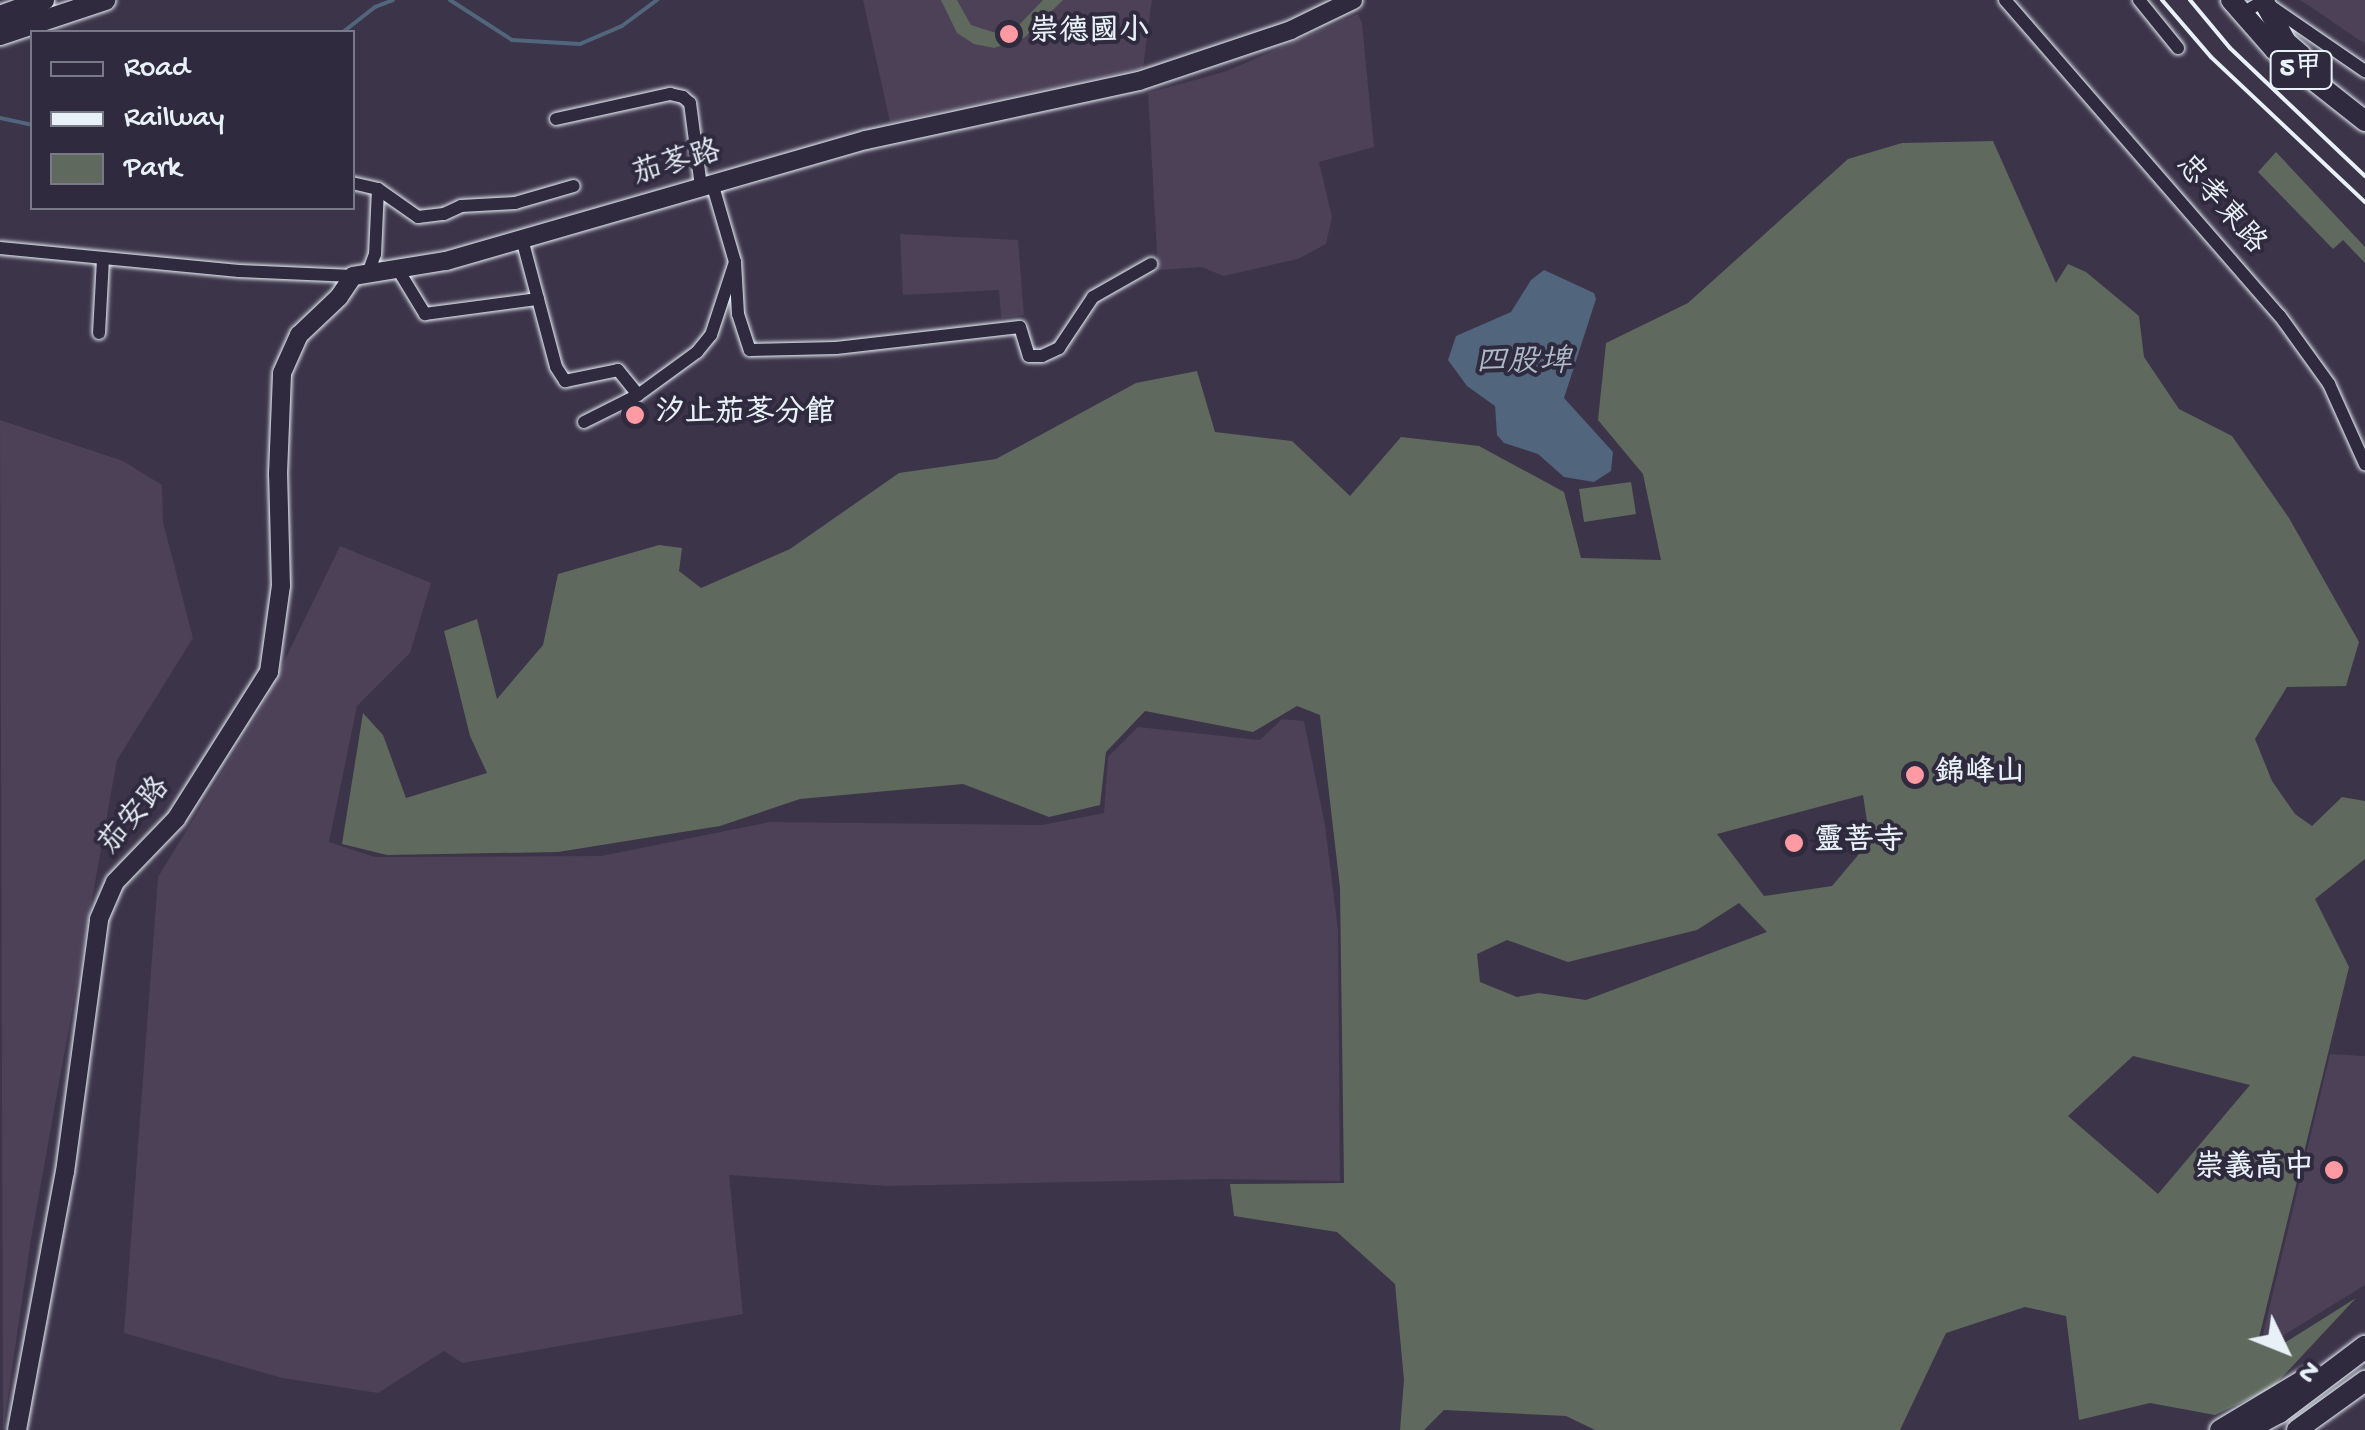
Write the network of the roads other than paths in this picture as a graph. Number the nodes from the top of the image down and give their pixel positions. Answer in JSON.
{"nodes":[{"id":1,"x":44,"y":0,"type":"edge"},
{"id":2,"x":105,"y":0,"type":"edge"},
{"id":3,"x":1352,"y":0,"type":"edge"},
{"id":4,"x":2005,"y":0,"type":"edge"},
{"id":5,"x":2139,"y":0,"type":"edge"},
{"id":6,"x":2263,"y":0,"type":"edge"},
{"id":7,"x":2237,"y":7,"type":"edge"},
{"id":8,"x":0,"y":16,"type":"edge"},
{"id":9,"x":0,"y":35,"type":"edge"},
{"id":10,"x":2178,"y":48,"type":"dead end"},
{"id":11,"x":2365,"y":71,"type":"edge"},
{"id":12,"x":2365,"y":108,"type":"edge"},
{"id":13,"x":556,"y":118,"type":"dead end"},
{"id":14,"x":2365,"y":121,"type":"edge"},
{"id":15,"x":355,"y":184,"type":"edge"},
{"id":16,"x":707,"y":185,"type":"junction"},
{"id":17,"x":574,"y":186,"type":"dead end"},
{"id":18,"x":378,"y":189,"type":"junction"},
{"id":19,"x":522,"y":239,"type":"junction"},
{"id":20,"x":0,"y":248,"type":"edge"},
{"id":21,"x":103,"y":258,"type":"junction"},
{"id":22,"x":735,"y":262,"type":"junction"},
{"id":23,"x":1151,"y":264,"type":"dead end"},
{"id":24,"x":398,"y":268,"type":"junction"},
{"id":25,"x":360,"y":275,"type":"junction"},
{"id":26,"x":538,"y":300,"type":"junction"},
{"id":27,"x":99,"y":332,"type":"dead end"},
{"id":28,"x":638,"y":395,"type":"junction"},
{"id":29,"x":584,"y":422,"type":"dead end"},
{"id":30,"x":2365,"y":464,"type":"edge"},
{"id":31,"x":2365,"y":1335,"type":"edge"},
{"id":32,"x":2365,"y":1347,"type":"edge"},
{"id":33,"x":2365,"y":1364,"type":"edge"},
{"id":34,"x":2365,"y":1381,"type":"edge"},
{"id":35,"x":17,"y":1430,"type":"edge"},
{"id":36,"x":2220,"y":1430,"type":"edge"},
{"id":37,"x":2245,"y":1430,"type":"edge"},
{"id":38,"x":2268,"y":1430,"type":"edge"},
{"id":39,"x":2297,"y":1430,"type":"edge"}],
"edges":[{"from":1,"to":8,"type":"main road"},
{"from":2,"to":9,"type":"main road"},
{"from":3,"to":16,"type":"street","name":"茄苳路"},
{"from":4,"to":30,"type":"street","name":"忠孝東路"},
{"from":5,"to":10,"type":"street"},
{"from":6,"to":7,"type":"street"},
{"from":6,"to":11,"type":"street"},
{"from":6,"to":12,"type":"main road","number":"5甲"},
{"from":7,"to":14,"type":"main road","number":"5甲"},
{"from":13,"to":16,"type":"street"},
{"from":15,"to":18,"type":"street"},
{"from":16,"to":19,"type":"street","name":"茄苳路"},
{"from":16,"to":22,"type":"street"},
{"from":17,"to":18,"type":"street"},
{"from":18,"to":25,"type":"street"},
{"from":19,"to":24,"type":"street","name":"茄苳路"},
{"from":19,"to":26,"type":"street"},
{"from":20,"to":21,"type":"street","name":"茄苳路"},
{"from":21,"to":25,"type":"street","name":"茄苳路"},
{"from":21,"to":27,"type":"street"},
{"from":22,"to":23,"type":"street"},
{"from":22,"to":28,"type":"street"},
{"from":24,"to":25,"type":"street","name":"茄苳路"},
{"from":24,"to":26,"type":"street"},
{"from":25,"to":35,"type":"street","name":"茄安路"},
{"from":26,"to":28,"type":"street"},
{"from":28,"to":29,"type":"street"},
{"from":31,"to":36,"type":"main road"},
{"from":32,"to":37,"type":"highway"},
{"from":33,"to":38,"type":"highway"},
{"from":34,"to":39,"type":"main road"}]}
